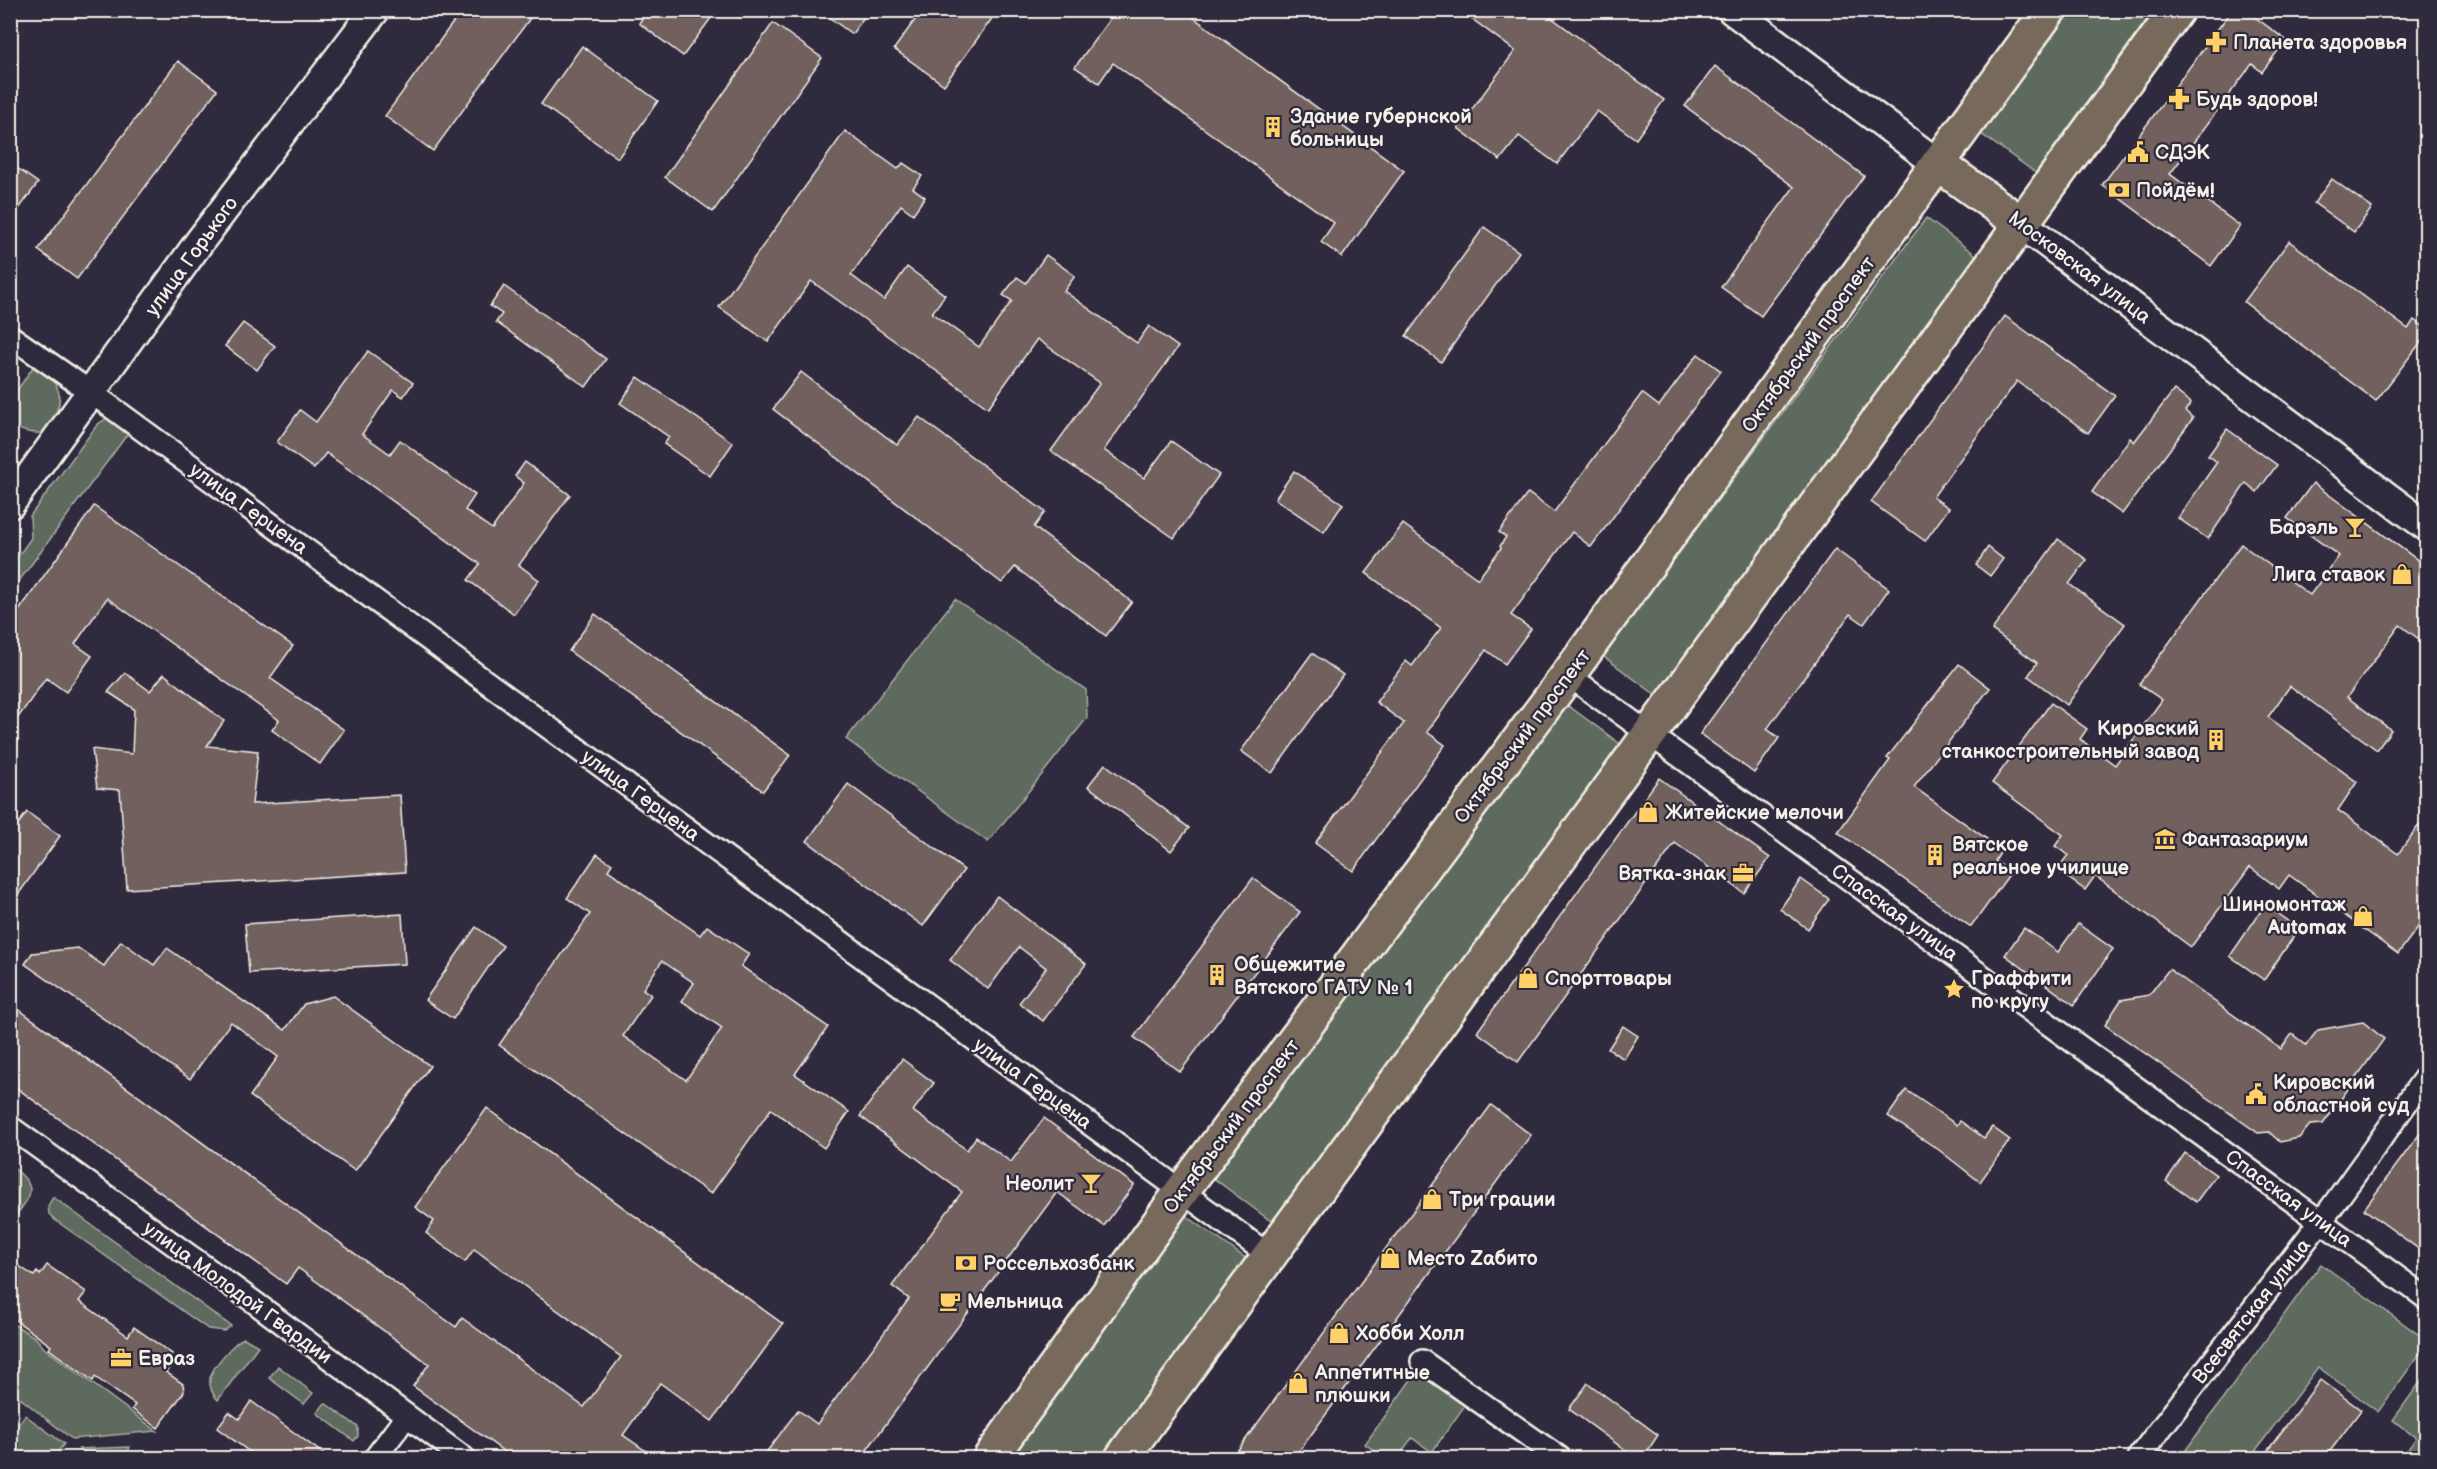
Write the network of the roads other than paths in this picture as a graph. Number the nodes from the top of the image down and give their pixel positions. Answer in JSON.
{"nodes":[{"id":1,"x":375,"y":10,"type":"edge"},
{"id":2,"x":1732,"y":10,"type":"edge"},
{"id":3,"x":2049,"y":10,"type":"edge"},
{"id":4,"x":2177,"y":10,"type":"edge"},
{"id":5,"x":1938,"y":164,"type":"junction"},
{"id":6,"x":2023,"y":225,"type":"junction"},
{"id":7,"x":10,"y":336,"type":"edge"},
{"id":8,"x":92,"y":393,"type":"junction"},
{"id":9,"x":10,"y":504,"type":"edge"},
{"id":10,"x":2427,"y":526,"type":"edge"},
{"id":11,"x":1568,"y":675,"type":"junction"},
{"id":12,"x":1651,"y":735,"type":"junction"},
{"id":13,"x":2427,"y":1076,"type":"edge"},
{"id":14,"x":10,"y":1127,"type":"edge"},
{"id":15,"x":1181,"y":1192,"type":"junction"},
{"id":16,"x":2321,"y":1221,"type":"junction"},
{"id":17,"x":1270,"y":1256,"type":"junction"},
{"id":18,"x":2427,"y":1298,"type":"edge"},
{"id":19,"x":1422,"y":1361,"type":"dead end"},
{"id":20,"x":406,"y":1417,"type":"junction"},
{"id":21,"x":375,"y":1458,"type":"edge"},
{"id":22,"x":464,"y":1458,"type":"edge"},
{"id":23,"x":990,"y":1458,"type":"edge"},
{"id":24,"x":1122,"y":1458,"type":"edge"},
{"id":25,"x":1560,"y":1458,"type":"edge"},
{"id":26,"x":2138,"y":1458,"type":"edge"}],
"edges":[{"from":1,"to":8,"type":"main road","name":"улица Горького"},
{"from":2,"to":5,"type":"main road","name":"Московская улица"},
{"from":3,"to":5,"type":"main road","name":"Октябрьский проспект"},
{"from":4,"to":6,"type":"main road"},
{"from":5,"to":6,"type":"main road","name":"Московская улица"},
{"from":5,"to":11,"type":"main road","name":"Октябрьский проспект"},
{"from":6,"to":10,"type":"main road","name":"Московская улица"},
{"from":6,"to":12,"type":"main road"},
{"from":7,"to":8,"type":"street","name":"улица Герцена"},
{"from":8,"to":9,"type":"main road","name":"улица Горького"},
{"from":8,"to":15,"type":"street","name":"улица Герцена"},
{"from":11,"to":12,"type":"street","name":"Спасская улица"},
{"from":11,"to":15,"type":"main road","name":"Октябрьский проспект"},
{"from":12,"to":16,"type":"street","name":"Спасская улица"},
{"from":12,"to":17,"type":"main road"},
{"from":13,"to":16,"type":"street","name":"Всесвятская улица"},
{"from":14,"to":20,"type":"street","name":"улица Молодой Гвардии"},
{"from":15,"to":17,"type":"street","name":"улица Герцена"},
{"from":15,"to":23,"type":"main road","name":"Октябрьский проспект"},
{"from":16,"to":18,"type":"street","name":"Спасская улица"},
{"from":16,"to":26,"type":"street","name":"Всесвятская улица"},
{"from":17,"to":24,"type":"main road"},
{"from":19,"to":25,"type":"street"},
{"from":20,"to":21,"type":"street"},
{"from":20,"to":22,"type":"street","name":"улица Молодой Гвардии"}]}
